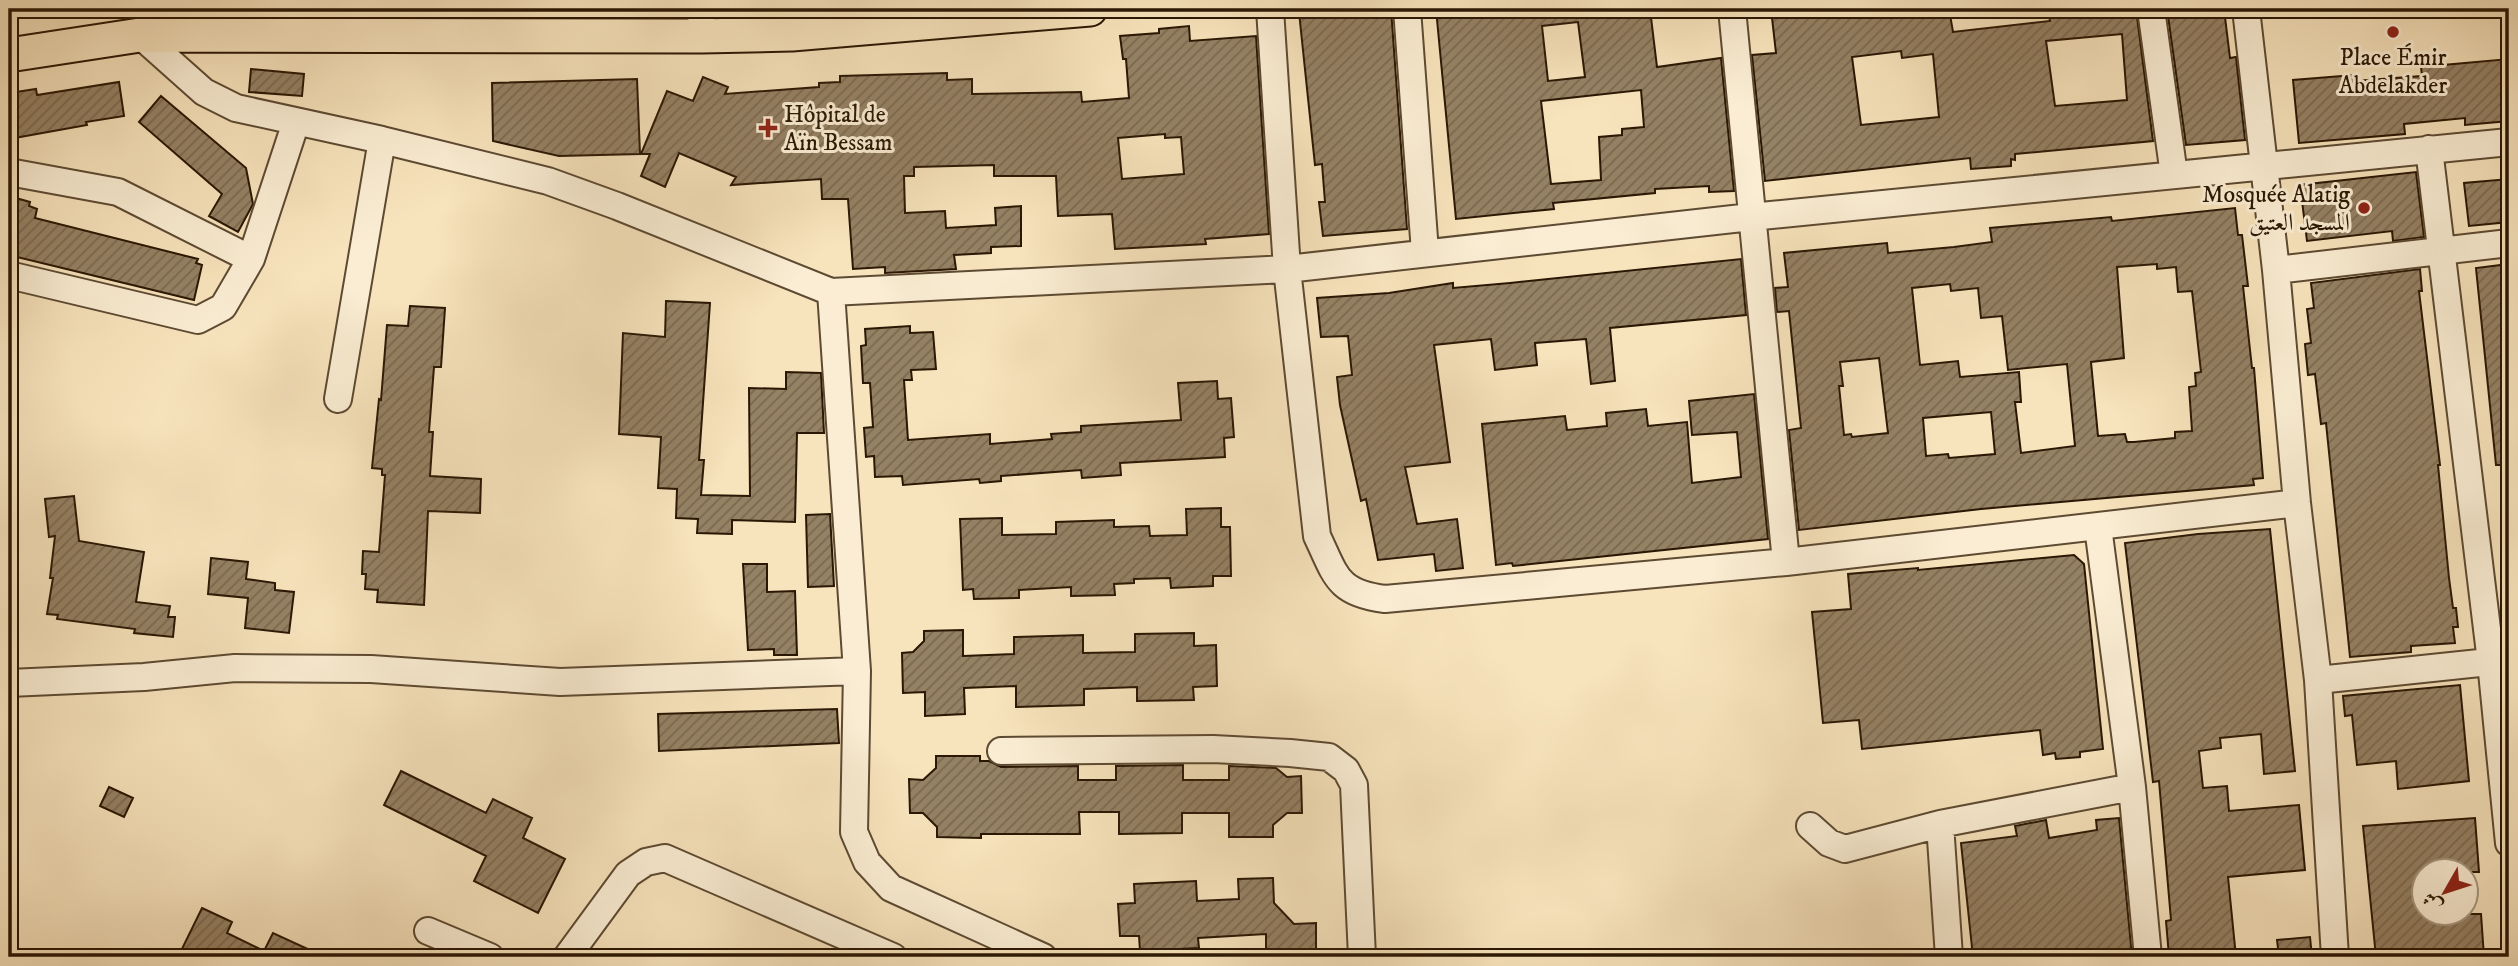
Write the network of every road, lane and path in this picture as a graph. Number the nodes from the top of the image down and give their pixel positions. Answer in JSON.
{"nodes":[{"id":1,"x":1090,"y":9,"type":"edge"},
{"id":2,"x":1270,"y":9,"type":"edge"},
{"id":3,"x":1407,"y":9,"type":"edge"},
{"id":4,"x":1732,"y":9,"type":"edge"},
{"id":5,"x":2151,"y":9,"type":"edge"},
{"id":6,"x":2246,"y":9,"type":"edge"},
{"id":7,"x":1034,"y":10,"type":"edge"},
{"id":8,"x":701,"y":23,"type":"edge"},
{"id":9,"x":140,"y":35,"type":"junction"},
{"id":10,"x":9,"y":55,"type":"edge"},
{"id":11,"x":296,"y":122,"type":"junction"},
{"id":12,"x":382,"y":140,"type":"junction"},
{"id":13,"x":2509,"y":142,"type":"edge"},
{"id":14,"x":2429,"y":149,"type":"junction"},
{"id":15,"x":2265,"y":167,"type":"junction"},
{"id":16,"x":9,"y":172,"type":"edge"},
{"id":17,"x":2174,"y":175,"type":"junction"},
{"id":18,"x":1751,"y":217,"type":"junction"},
{"id":19,"x":2509,"y":243,"type":"edge"},
{"id":20,"x":2441,"y":250,"type":"junction"},
{"id":21,"x":1425,"y":252,"type":"junction"},
{"id":22,"x":251,"y":259,"type":"junction"},
{"id":23,"x":1287,"y":269,"type":"junction"},
{"id":24,"x":2276,"y":270,"type":"junction"},
{"id":25,"x":9,"y":275,"type":"edge"},
{"id":26,"x":831,"y":292,"type":"junction"},
{"id":27,"x":338,"y":400,"type":"dead end"},
{"id":28,"x":2297,"y":503,"type":"junction"},
{"id":29,"x":2098,"y":527,"type":"junction"},
{"id":30,"x":1786,"y":562,"type":"junction"},
{"id":31,"x":2500,"y":661,"type":"edge"},
{"id":32,"x":857,"y":671,"type":"junction"},
{"id":33,"x":2318,"y":680,"type":"junction"},
{"id":34,"x":9,"y":683,"type":"edge"},
{"id":35,"x":1001,"y":751,"type":"dead end"},
{"id":36,"x":2132,"y":787,"type":"junction"},
{"id":37,"x":1940,"y":824,"type":"junction"},
{"id":38,"x":1810,"y":826,"type":"dead end"},
{"id":39,"x":2509,"y":844,"type":"edge"},
{"id":40,"x":428,"y":931,"type":"dead end"},
{"id":41,"x":490,"y":957,"type":"edge"},
{"id":42,"x":567,"y":957,"type":"edge"},
{"id":43,"x":893,"y":957,"type":"edge"},
{"id":44,"x":1042,"y":957,"type":"edge"},
{"id":45,"x":1362,"y":957,"type":"edge"},
{"id":46,"x":1949,"y":957,"type":"edge"},
{"id":47,"x":2148,"y":957,"type":"edge"},
{"id":48,"x":2334,"y":957,"type":"edge"}],
"edges":[{"from":1,"to":7,"type":"main road"},
{"from":2,"to":23,"type":"street"},
{"from":3,"to":21,"type":"street"},
{"from":4,"to":18,"type":"street"},
{"from":5,"to":17,"type":"street"},
{"from":6,"to":15,"type":"street"},
{"from":7,"to":8,"type":"main road"},
{"from":8,"to":9,"type":"main road"},
{"from":9,"to":10,"type":"main road"},
{"from":9,"to":11,"type":"street"},
{"from":11,"to":12,"type":"street"},
{"from":11,"to":22,"type":"street"},
{"from":12,"to":26,"type":"street"},
{"from":12,"to":27,"type":"street"},
{"from":13,"to":14,"type":"street"},
{"from":14,"to":15,"type":"street"},
{"from":14,"to":20,"type":"street"},
{"from":15,"to":17,"type":"street"},
{"from":15,"to":24,"type":"street"},
{"from":16,"to":22,"type":"street"},
{"from":17,"to":18,"type":"street"},
{"from":18,"to":21,"type":"street"},
{"from":18,"to":30,"type":"street"},
{"from":19,"to":20,"type":"street"},
{"from":20,"to":24,"type":"street"},
{"from":20,"to":31,"type":"street"},
{"from":21,"to":23,"type":"street"},
{"from":22,"to":25,"type":"street"},
{"from":23,"to":26,"type":"street"},
{"from":23,"to":30,"type":"street"},
{"from":24,"to":28,"type":"street"},
{"from":26,"to":32,"type":"street"},
{"from":28,"to":29,"type":"street"},
{"from":28,"to":33,"type":"street"},
{"from":29,"to":30,"type":"street"},
{"from":29,"to":36,"type":"street"},
{"from":31,"to":33,"type":"street"},
{"from":31,"to":39,"type":"street"},
{"from":32,"to":34,"type":"street"},
{"from":32,"to":44,"type":"street"},
{"from":33,"to":48,"type":"street"},
{"from":35,"to":45,"type":"street"},
{"from":36,"to":37,"type":"street"},
{"from":36,"to":47,"type":"street"},
{"from":37,"to":38,"type":"street"},
{"from":37,"to":46,"type":"street"},
{"from":40,"to":41,"type":"street"},
{"from":42,"to":43,"type":"street"}]}
